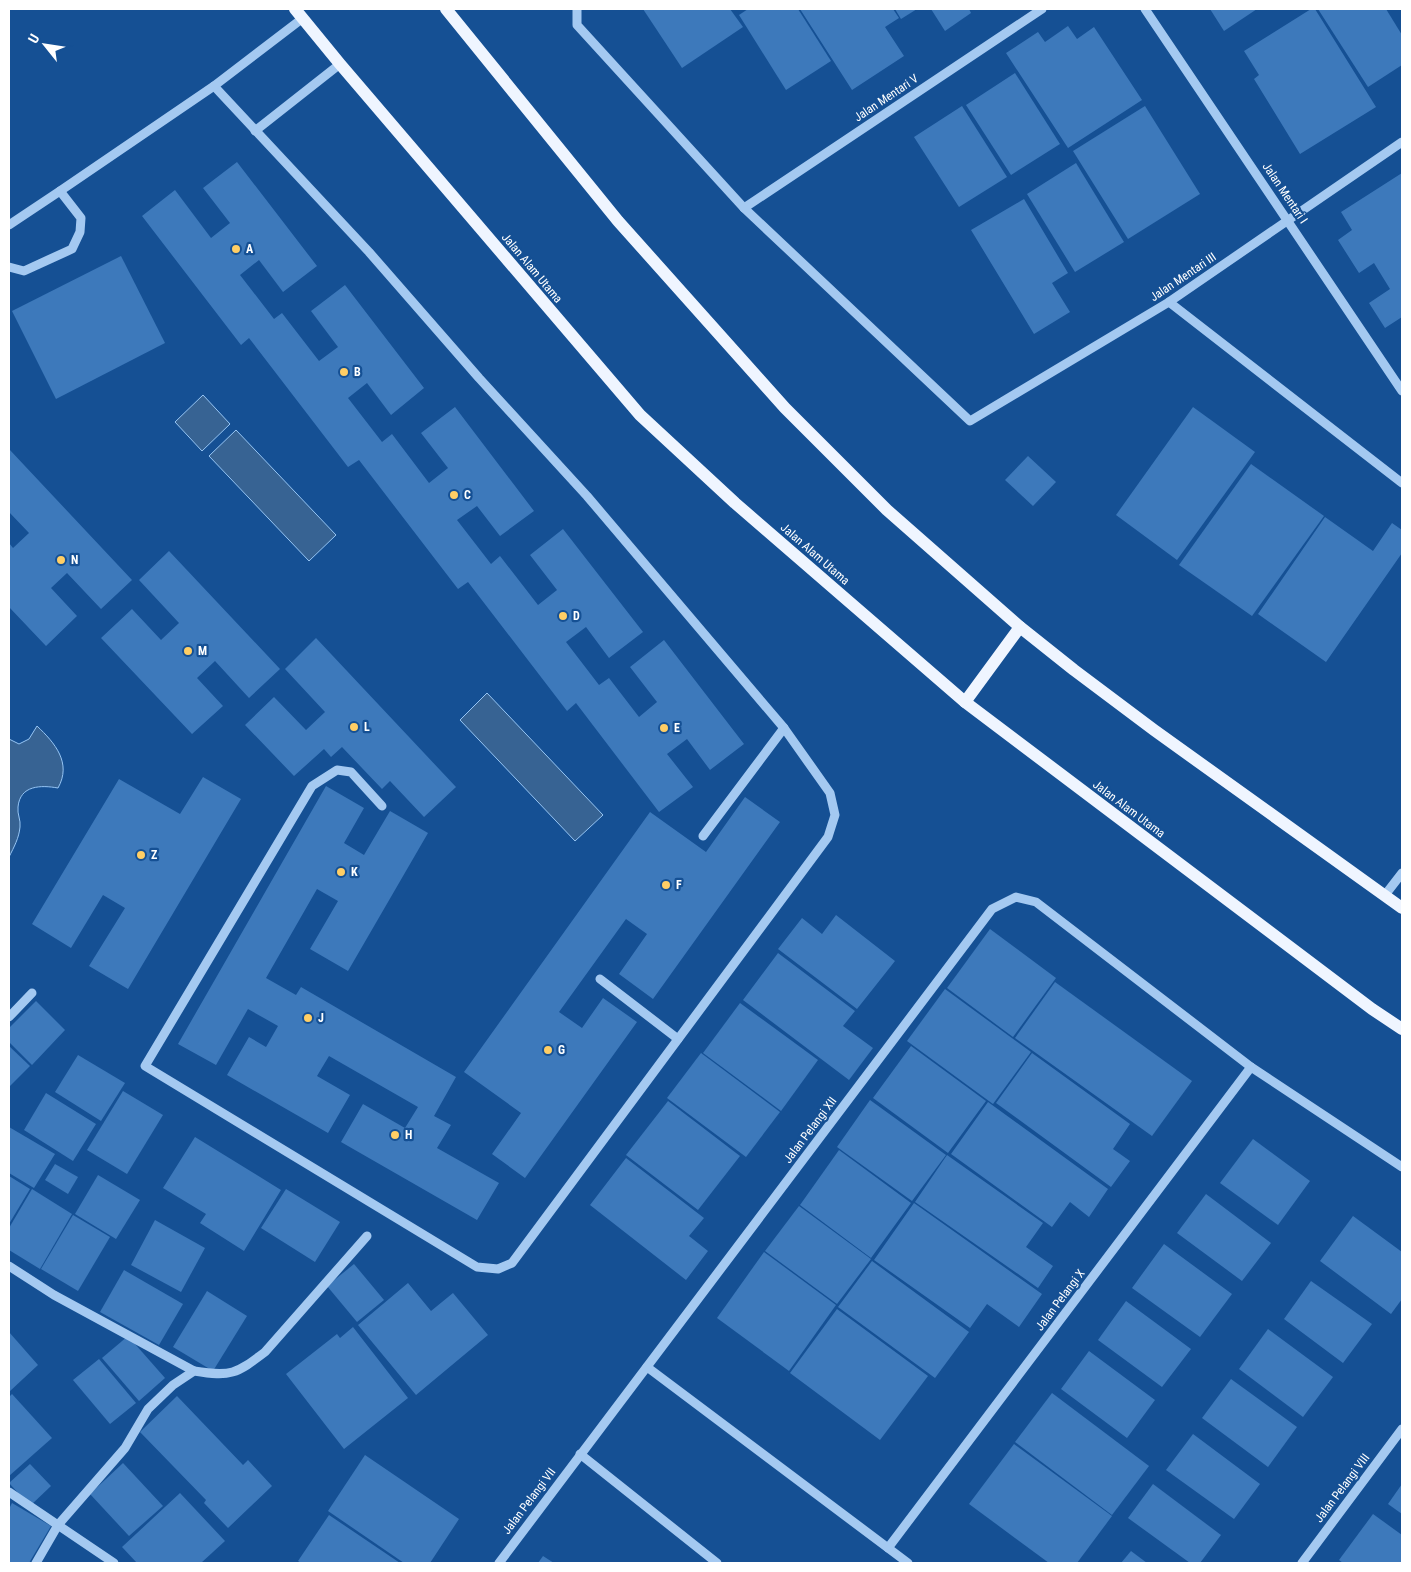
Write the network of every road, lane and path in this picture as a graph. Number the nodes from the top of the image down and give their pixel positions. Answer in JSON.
{"nodes":[{"id":1,"x":446,"y":9,"type":"edge"},
{"id":2,"x":577,"y":9,"type":"edge"},
{"id":3,"x":1042,"y":9,"type":"edge"},
{"id":4,"x":1145,"y":9,"type":"edge"},
{"id":5,"x":299,"y":14,"type":"edge"},
{"id":6,"x":340,"y":64,"type":"junction"},
{"id":7,"x":214,"y":86,"type":"junction"},
{"id":8,"x":255,"y":130,"type":"junction"},
{"id":9,"x":1402,"y":142,"type":"edge"},
{"id":10,"x":60,"y":191,"type":"junction"},
{"id":11,"x":744,"y":208,"type":"junction"},
{"id":12,"x":1288,"y":220,"type":"junction"},
{"id":13,"x":9,"y":225,"type":"edge"},
{"id":14,"x":9,"y":267,"type":"edge"},
{"id":15,"x":1169,"y":302,"type":"junction"},
{"id":16,"x":1402,"y":391,"type":"edge"},
{"id":17,"x":1402,"y":483,"type":"edge"},
{"id":18,"x":1020,"y":627,"type":"junction"},
{"id":19,"x":964,"y":702,"type":"junction"},
{"id":20,"x":784,"y":728,"type":"junction"},
{"id":21,"x":382,"y":806,"type":"dead end"},
{"id":22,"x":703,"y":836,"type":"dead end"},
{"id":23,"x":1402,"y":873,"type":"edge"},
{"id":24,"x":1385,"y":895,"type":"junction"},
{"id":25,"x":1402,"y":908,"type":"edge"},
{"id":26,"x":600,"y":979,"type":"dead end"},
{"id":27,"x":32,"y":992,"type":"dead end"},
{"id":28,"x":9,"y":1017,"type":"edge"},
{"id":29,"x":1402,"y":1029,"type":"edge"},
{"id":30,"x":678,"y":1039,"type":"junction"},
{"id":31,"x":1251,"y":1067,"type":"junction"},
{"id":32,"x":1402,"y":1167,"type":"edge"},
{"id":33,"x":367,"y":1236,"type":"dead end"},
{"id":34,"x":9,"y":1266,"type":"edge"},
{"id":35,"x":647,"y":1367,"type":"junction"},
{"id":36,"x":194,"y":1371,"type":"junction"},
{"id":37,"x":1402,"y":1429,"type":"edge"},
{"id":38,"x":580,"y":1454,"type":"junction"},
{"id":39,"x":9,"y":1492,"type":"edge"},
{"id":40,"x":58,"y":1525,"type":"junction"},
{"id":41,"x":888,"y":1548,"type":"junction"},
{"id":42,"x":36,"y":1563,"type":"edge"},
{"id":43,"x":114,"y":1563,"type":"edge"},
{"id":44,"x":499,"y":1563,"type":"edge"},
{"id":45,"x":717,"y":1563,"type":"edge"},
{"id":46,"x":908,"y":1563,"type":"edge"},
{"id":47,"x":1302,"y":1563,"type":"edge"}],
"edges":[{"from":1,"to":18,"type":"main road"},
{"from":2,"to":11,"type":"street"},
{"from":3,"to":11,"type":"street","name":"Jalan Mentari V"},
{"from":4,"to":12,"type":"street","name":"Jalan Mentari I"},
{"from":5,"to":6,"type":"main road","name":"Jalan Alam Utama"},
{"from":5,"to":7,"type":"street"},
{"from":6,"to":8,"type":"street"},
{"from":6,"to":19,"type":"main road","name":"Jalan Alam Utama"},
{"from":7,"to":8,"type":"street"},
{"from":7,"to":10,"type":"street"},
{"from":8,"to":20,"type":"street"},
{"from":9,"to":12,"type":"street","name":"Jalan Mentari III"},
{"from":10,"to":13,"type":"street"},
{"from":10,"to":14,"type":"street"},
{"from":11,"to":15,"type":"street","name":"Jalan Mentari III"},
{"from":12,"to":15,"type":"street","name":"Jalan Mentari III"},
{"from":12,"to":16,"type":"street","name":"Jalan Mentari I"},
{"from":15,"to":17,"type":"street"},
{"from":18,"to":19,"type":"main road"},
{"from":18,"to":24,"type":"main road"},
{"from":19,"to":29,"type":"main road","name":"Jalan Alam Utama"},
{"from":20,"to":22,"type":"street"},
{"from":20,"to":30,"type":"street"},
{"from":21,"to":30,"type":"street"},
{"from":23,"to":24,"type":"street"},
{"from":24,"to":25,"type":"main road"},
{"from":26,"to":30,"type":"street"},
{"from":27,"to":28,"type":"street"},
{"from":31,"to":32,"type":"street"},
{"from":31,"to":35,"type":"street","name":"Jalan Pelangi XII"},
{"from":31,"to":41,"type":"street","name":"Jalan Pelangi X"},
{"from":33,"to":36,"type":"street"},
{"from":34,"to":36,"type":"street"},
{"from":35,"to":38,"type":"street","name":"Jalan Pelangi XII"},
{"from":35,"to":41,"type":"street"},
{"from":36,"to":40,"type":"street"},
{"from":37,"to":47,"type":"street","name":"Jalan Pelangi VIII"},
{"from":38,"to":44,"type":"street","name":"Jalan Pelangi VII"},
{"from":38,"to":45,"type":"street"},
{"from":39,"to":40,"type":"street"},
{"from":40,"to":42,"type":"street"},
{"from":40,"to":43,"type":"street"},
{"from":41,"to":46,"type":"street"}]}
